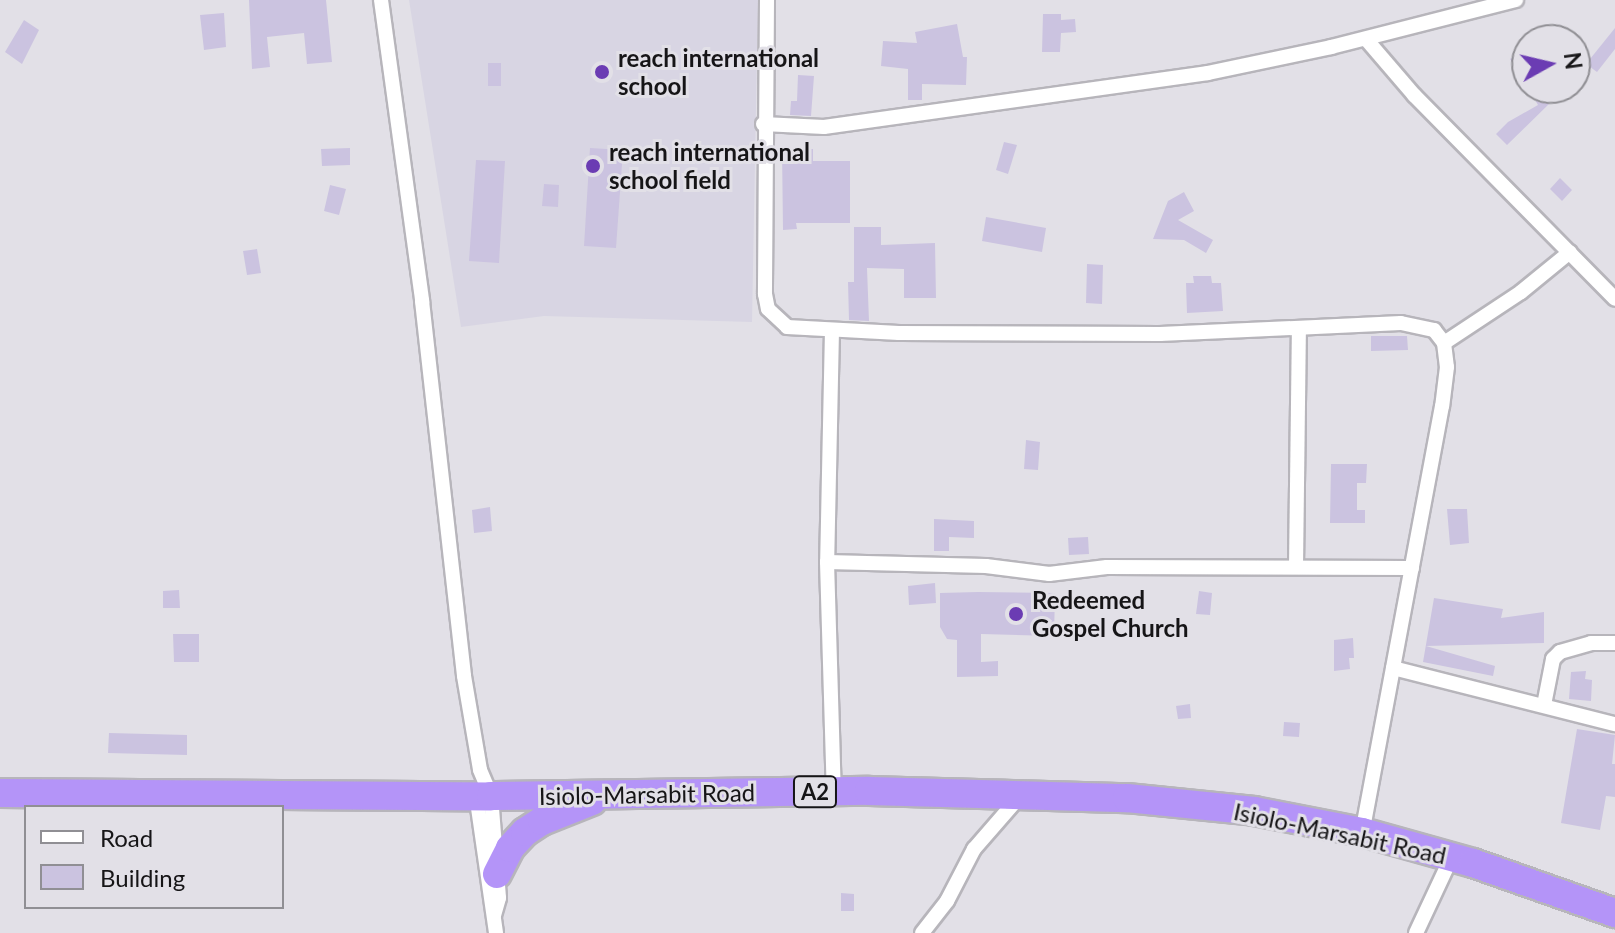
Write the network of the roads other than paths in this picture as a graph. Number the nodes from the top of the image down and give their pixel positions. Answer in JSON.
{"nodes":[{"id":1,"x":381,"y":0,"type":"edge"},
{"id":2,"x":767,"y":0,"type":"edge"},
{"id":3,"x":1516,"y":0,"type":"edge"},
{"id":4,"x":1366,"y":39,"type":"junction"},
{"id":5,"x":763,"y":124,"type":"junction"},
{"id":6,"x":1570,"y":252,"type":"junction"},
{"id":7,"x":1615,"y":299,"type":"edge"},
{"id":8,"x":1299,"y":329,"type":"junction"},
{"id":9,"x":832,"y":330,"type":"junction"},
{"id":10,"x":1444,"y":343,"type":"junction"},
{"id":11,"x":827,"y":562,"type":"junction"},
{"id":12,"x":1296,"y":567,"type":"junction"},
{"id":13,"x":1412,"y":568,"type":"junction"},
{"id":14,"x":1615,"y":643,"type":"edge"},
{"id":15,"x":1393,"y":668,"type":"junction"},
{"id":16,"x":1544,"y":705,"type":"junction"},
{"id":17,"x":1615,"y":724,"type":"edge"},
{"id":18,"x":482,"y":787,"type":"junction"},
{"id":19,"x":834,"y":792,"type":"junction"},
{"id":20,"x":0,"y":793,"type":"edge"},
{"id":21,"x":1023,"y":793,"type":"junction"},
{"id":22,"x":608,"y":795,"type":"junction"},
{"id":23,"x":1362,"y":832,"type":"junction"},
{"id":24,"x":1452,"y":856,"type":"junction"},
{"id":25,"x":497,"y":874,"type":"junction"},
{"id":26,"x":1615,"y":913,"type":"edge"},
{"id":27,"x":494,"y":915,"type":"junction"},
{"id":28,"x":496,"y":933,"type":"edge"},
{"id":29,"x":922,"y":933,"type":"edge"},
{"id":30,"x":1416,"y":933,"type":"edge"}],
"edges":[{"from":1,"to":18,"type":"street"},
{"from":2,"to":5,"type":"street"},
{"from":3,"to":4,"type":"street"},
{"from":4,"to":5,"type":"street"},
{"from":4,"to":6,"type":"street"},
{"from":5,"to":9,"type":"street"},
{"from":6,"to":7,"type":"street"},
{"from":6,"to":10,"type":"street"},
{"from":8,"to":9,"type":"street"},
{"from":8,"to":10,"type":"street"},
{"from":8,"to":12,"type":"street"},
{"from":9,"to":11,"type":"street"},
{"from":10,"to":13,"type":"street"},
{"from":11,"to":12,"type":"street"},
{"from":11,"to":19,"type":"street"},
{"from":12,"to":13,"type":"street"},
{"from":13,"to":15,"type":"street"},
{"from":14,"to":16,"type":"street"},
{"from":15,"to":16,"type":"street"},
{"from":15,"to":23,"type":"street"},
{"from":16,"to":17,"type":"street"},
{"from":18,"to":20,"type":"highway","name":"Isiolo-Marsabit Road","number":"A2"},
{"from":18,"to":22,"type":"highway","name":"Isiolo-Marsabit Road","number":"A2"},
{"from":18,"to":25,"type":"street"},
{"from":18,"to":27,"type":"street"},
{"from":19,"to":21,"type":"highway","name":"Isiolo-Marsabit Road","number":"A2"},
{"from":19,"to":22,"type":"highway","name":"Isiolo-Marsabit Road","number":"A2"},
{"from":21,"to":23,"type":"highway","name":"Isiolo-Marsabit Road","number":"A2"},
{"from":21,"to":29,"type":"street"},
{"from":22,"to":25,"type":"highway"},
{"from":23,"to":24,"type":"highway","name":"Isiolo-Marsabit Road","number":"A2"},
{"from":24,"to":26,"type":"highway","name":"Isiolo-Marsabit Road","number":"A2"},
{"from":24,"to":30,"type":"street"},
{"from":25,"to":27,"type":"street"},
{"from":27,"to":28,"type":"street"}]}
